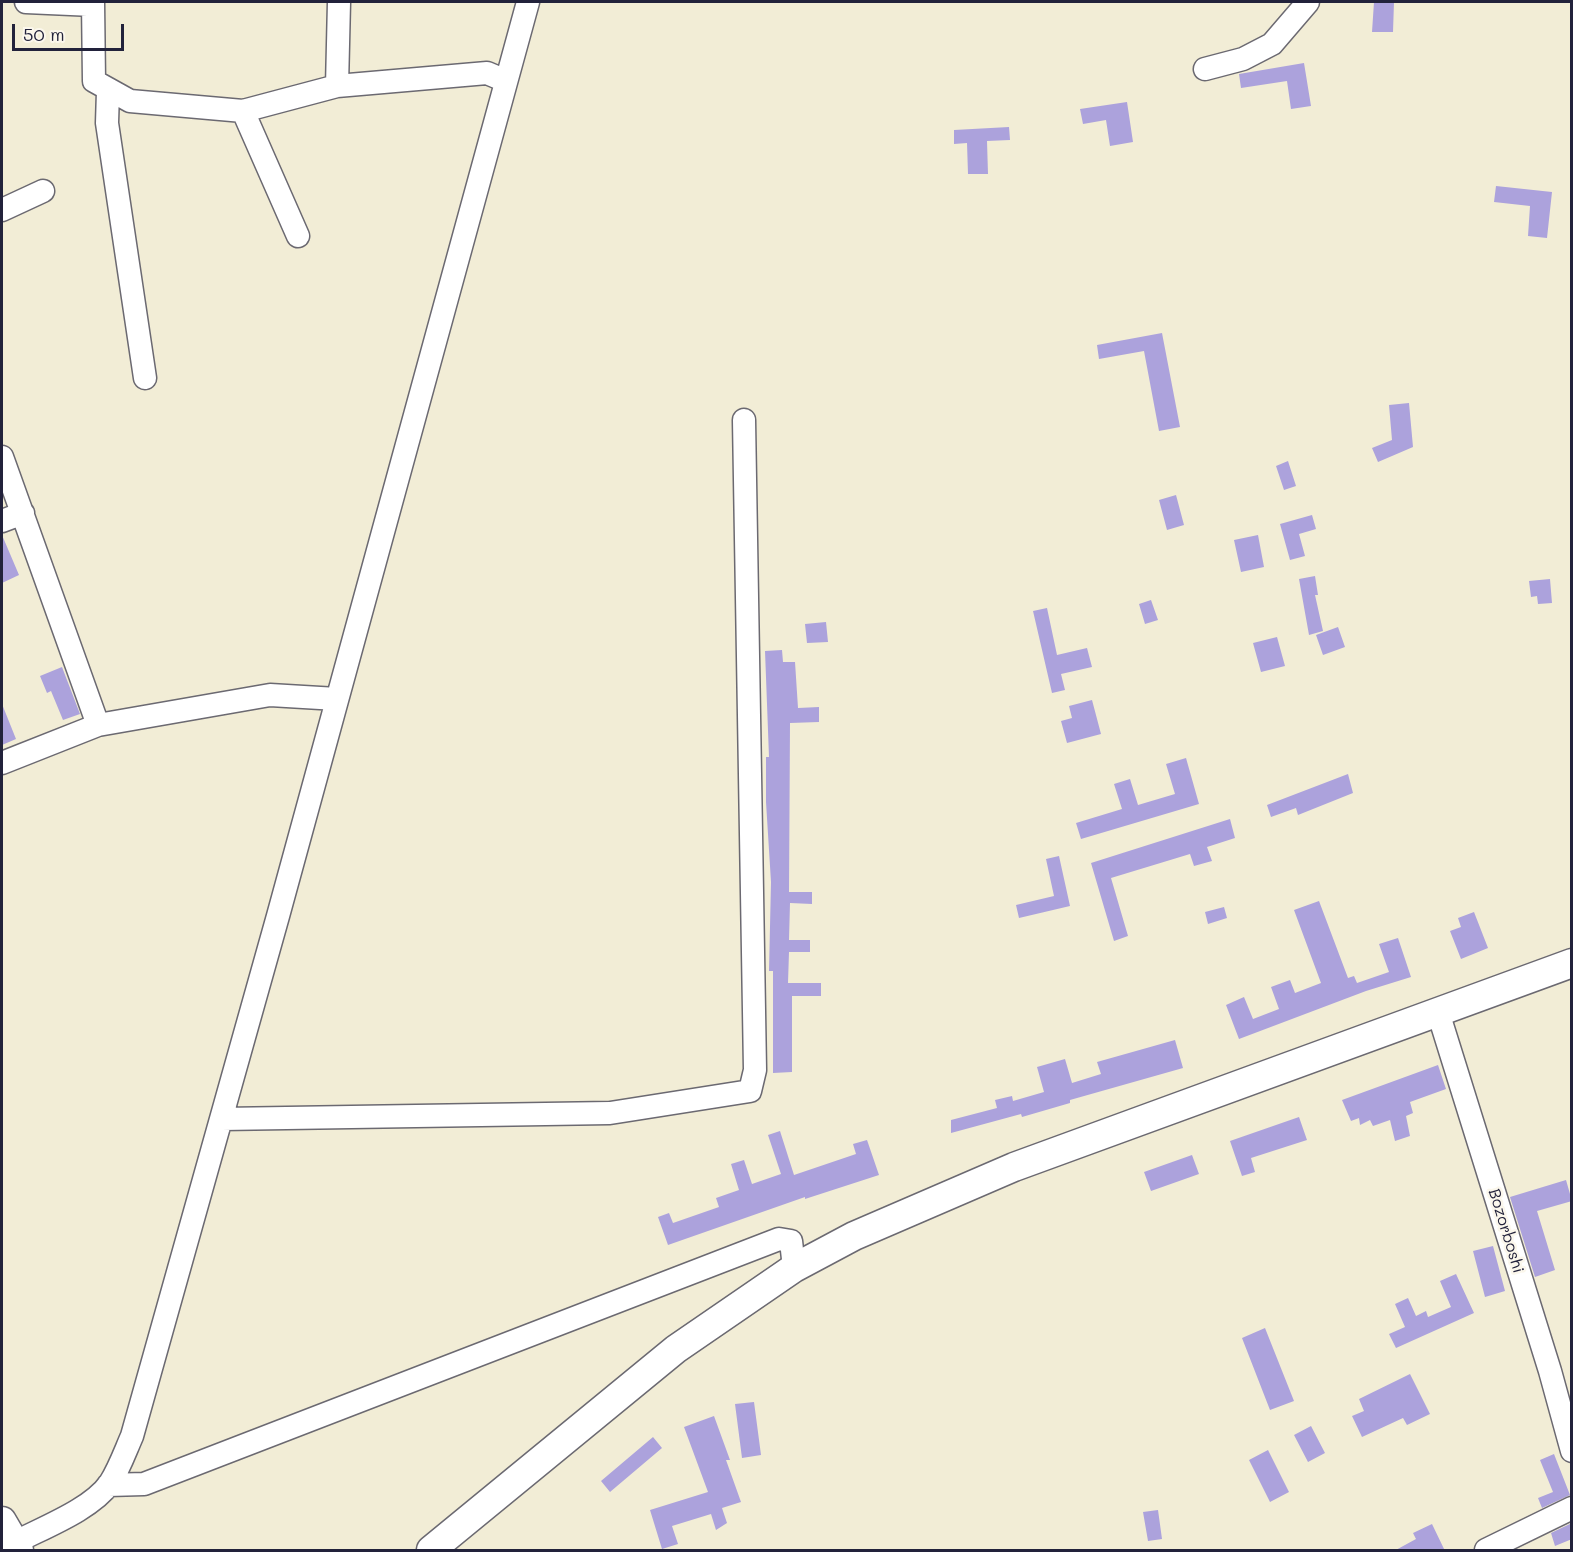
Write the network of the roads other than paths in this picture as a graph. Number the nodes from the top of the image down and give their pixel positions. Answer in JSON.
{"nodes":[{"id":1,"x":26,"y":2,"type":"edge"},
{"id":2,"x":339,"y":2,"type":"edge"},
{"id":3,"x":528,"y":2,"type":"edge"},
{"id":4,"x":1308,"y":2,"type":"edge"},
{"id":5,"x":93,"y":3,"type":"edge"},
{"id":6,"x":1205,"y":69,"type":"dead end"},
{"id":7,"x":506,"y":81,"type":"junction"},
{"id":8,"x":337,"y":86,"type":"junction"},
{"id":9,"x":108,"y":91,"type":"junction"},
{"id":10,"x":243,"y":111,"type":"junction"},
{"id":11,"x":43,"y":191,"type":"dead end"},
{"id":12,"x":2,"y":210,"type":"edge"},
{"id":13,"x":298,"y":236,"type":"dead end"},
{"id":14,"x":145,"y":378,"type":"dead end"},
{"id":15,"x":744,"y":420,"type":"dead end"},
{"id":16,"x":2,"y":457,"type":"edge"},
{"id":17,"x":23,"y":513,"type":"junction"},
{"id":18,"x":2,"y":521,"type":"edge"},
{"id":19,"x":337,"y":699,"type":"junction"},
{"id":20,"x":98,"y":725,"type":"junction"},
{"id":21,"x":2,"y":763,"type":"edge"},
{"id":22,"x":1572,"y":963,"type":"edge"},
{"id":23,"x":1438,"y":1012,"type":"junction"},
{"id":24,"x":222,"y":1119,"type":"junction"},
{"id":25,"x":794,"y":1268,"type":"junction"},
{"id":26,"x":1572,"y":1451,"type":"edge"},
{"id":27,"x":108,"y":1485,"type":"junction"},
{"id":28,"x":1572,"y":1508,"type":"edge"},
{"id":29,"x":11,"y":1538,"type":"edge"},
{"id":30,"x":430,"y":1551,"type":"edge"},
{"id":31,"x":1486,"y":1551,"type":"edge"}],
"edges":[{"from":1,"to":5,"type":"street"},
{"from":2,"to":8,"type":"street"},
{"from":3,"to":7,"type":"street"},
{"from":4,"to":6,"type":"street"},
{"from":5,"to":9,"type":"street"},
{"from":7,"to":8,"type":"street"},
{"from":7,"to":19,"type":"street"},
{"from":8,"to":10,"type":"street"},
{"from":9,"to":10,"type":"street"},
{"from":9,"to":14,"type":"street"},
{"from":10,"to":13,"type":"street"},
{"from":11,"to":12,"type":"street"},
{"from":15,"to":24,"type":"street"},
{"from":16,"to":17,"type":"street"},
{"from":17,"to":18,"type":"street"},
{"from":17,"to":20,"type":"street"},
{"from":19,"to":20,"type":"street"},
{"from":19,"to":24,"type":"street"},
{"from":20,"to":21,"type":"street"},
{"from":22,"to":23,"type":"main road"},
{"from":23,"to":25,"type":"main road"},
{"from":23,"to":26,"type":"street","name":"Bozorboshi"},
{"from":24,"to":27,"type":"street"},
{"from":25,"to":27,"type":"street"},
{"from":25,"to":30,"type":"main road"},
{"from":27,"to":29,"type":"street"},
{"from":28,"to":31,"type":"street"}]}
